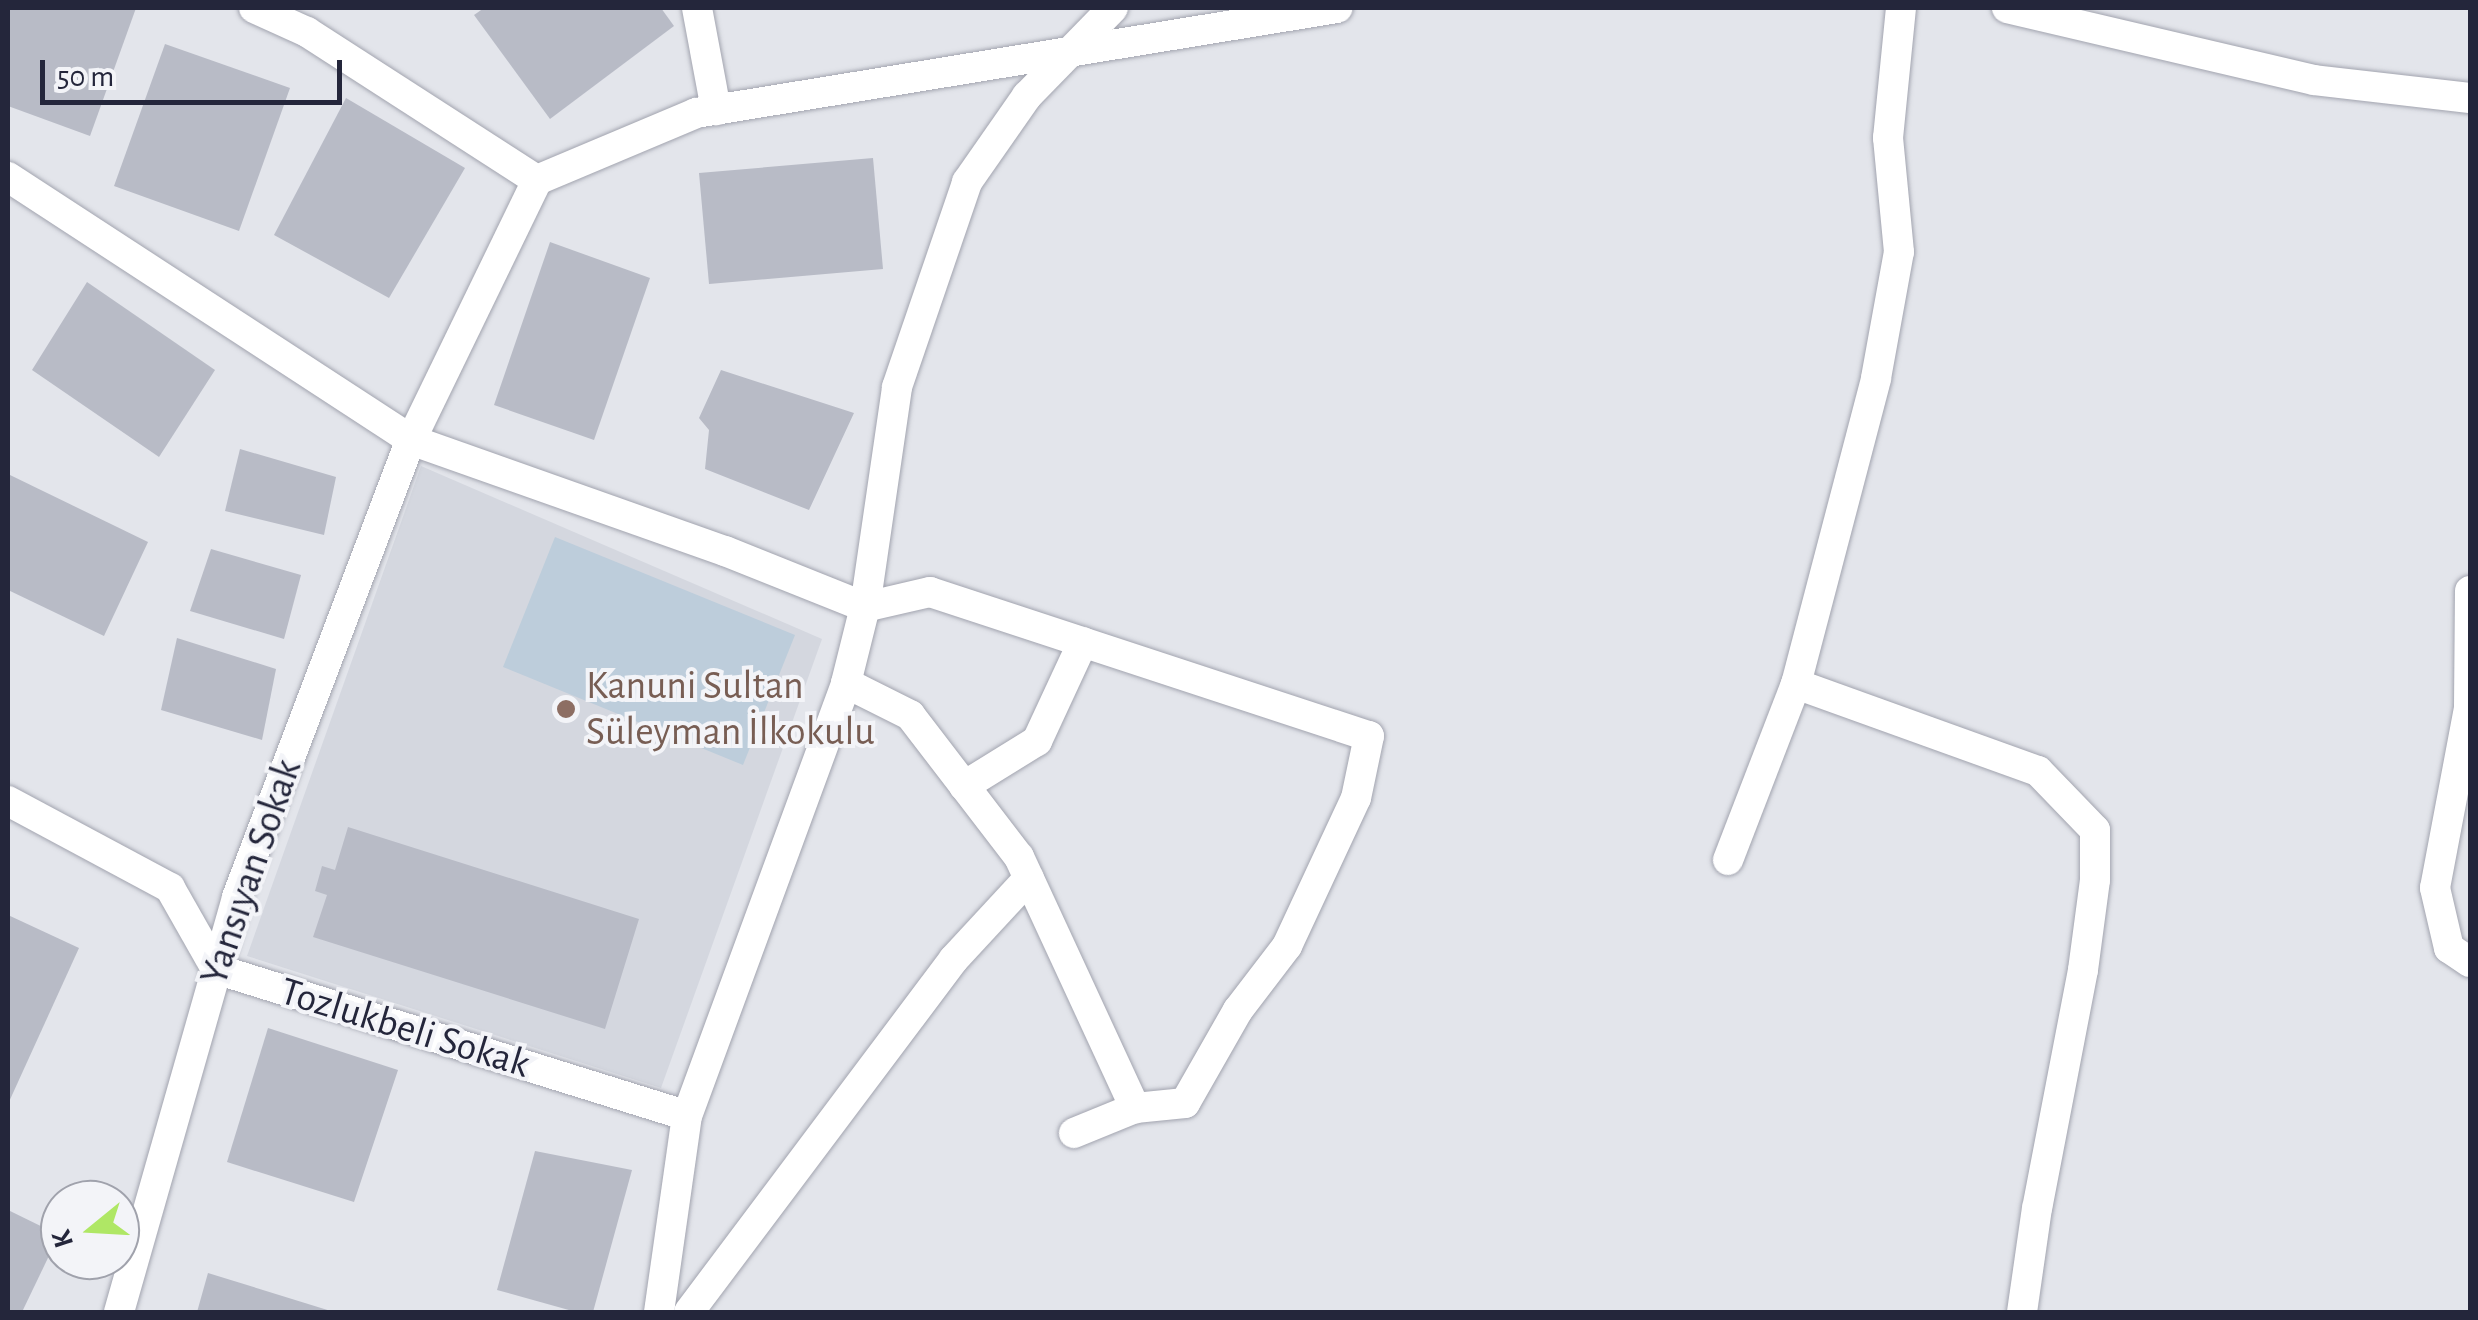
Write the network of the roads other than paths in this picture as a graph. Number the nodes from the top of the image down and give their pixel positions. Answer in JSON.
{"nodes":[{"id":1,"x":254,"y":8,"type":"edge"},
{"id":2,"x":697,"y":8,"type":"edge"},
{"id":3,"x":1113,"y":8,"type":"edge"},
{"id":4,"x":1337,"y":8,"type":"edge"},
{"id":5,"x":1901,"y":8,"type":"edge"},
{"id":6,"x":2007,"y":8,"type":"edge"},
{"id":7,"x":1070,"y":52,"type":"junction"},
{"id":8,"x":2470,"y":98,"type":"edge"},
{"id":9,"x":716,"y":110,"type":"junction"},
{"id":10,"x":8,"y":177,"type":"edge"},
{"id":11,"x":537,"y":180,"type":"junction"},
{"id":12,"x":410,"y":440,"type":"junction"},
{"id":13,"x":2470,"y":591,"type":"edge"},
{"id":14,"x":865,"y":607,"type":"junction"},
{"id":15,"x":1083,"y":642,"type":"junction"},
{"id":16,"x":846,"y":683,"type":"junction"},
{"id":17,"x":1796,"y":684,"type":"junction"},
{"id":18,"x":2470,"y":708,"type":"edge"},
{"id":19,"x":964,"y":786,"type":"junction"},
{"id":20,"x":8,"y":801,"type":"edge"},
{"id":21,"x":1728,"y":860,"type":"dead end"},
{"id":22,"x":1029,"y":878,"type":"junction"},
{"id":23,"x":2470,"y":962,"type":"edge"},
{"id":24,"x":216,"y":969,"type":"junction"},
{"id":25,"x":1135,"y":1108,"type":"junction"},
{"id":26,"x":687,"y":1116,"type":"junction"},
{"id":27,"x":1074,"y":1133,"type":"dead end"},
{"id":28,"x":119,"y":1312,"type":"edge"},
{"id":29,"x":659,"y":1312,"type":"edge"},
{"id":30,"x":689,"y":1312,"type":"edge"},
{"id":31,"x":2022,"y":1312,"type":"edge"}],
"edges":[{"from":1,"to":11,"type":"street"},
{"from":2,"to":9,"type":"street"},
{"from":3,"to":7,"type":"street"},
{"from":4,"to":7,"type":"street"},
{"from":5,"to":17,"type":"street"},
{"from":6,"to":8,"type":"street"},
{"from":7,"to":9,"type":"street"},
{"from":7,"to":14,"type":"street"},
{"from":9,"to":11,"type":"street"},
{"from":10,"to":12,"type":"street"},
{"from":11,"to":12,"type":"street","name":"Yansıyan Sokak"},
{"from":12,"to":14,"type":"street"},
{"from":12,"to":24,"type":"street","name":"Yansıyan Sokak"},
{"from":13,"to":18,"type":"street"},
{"from":14,"to":15,"type":"street"},
{"from":14,"to":16,"type":"street"},
{"from":15,"to":19,"type":"street"},
{"from":15,"to":25,"type":"street"},
{"from":16,"to":19,"type":"street"},
{"from":16,"to":26,"type":"street"},
{"from":17,"to":21,"type":"street"},
{"from":17,"to":31,"type":"street"},
{"from":18,"to":23,"type":"street"},
{"from":19,"to":22,"type":"street"},
{"from":20,"to":24,"type":"street"},
{"from":22,"to":25,"type":"street"},
{"from":22,"to":30,"type":"street"},
{"from":24,"to":26,"type":"street","name":"Tozlukbeli Sokak"},
{"from":24,"to":28,"type":"street","name":"Yansıyan Sokak"},
{"from":25,"to":27,"type":"street"},
{"from":26,"to":29,"type":"street"}]}
